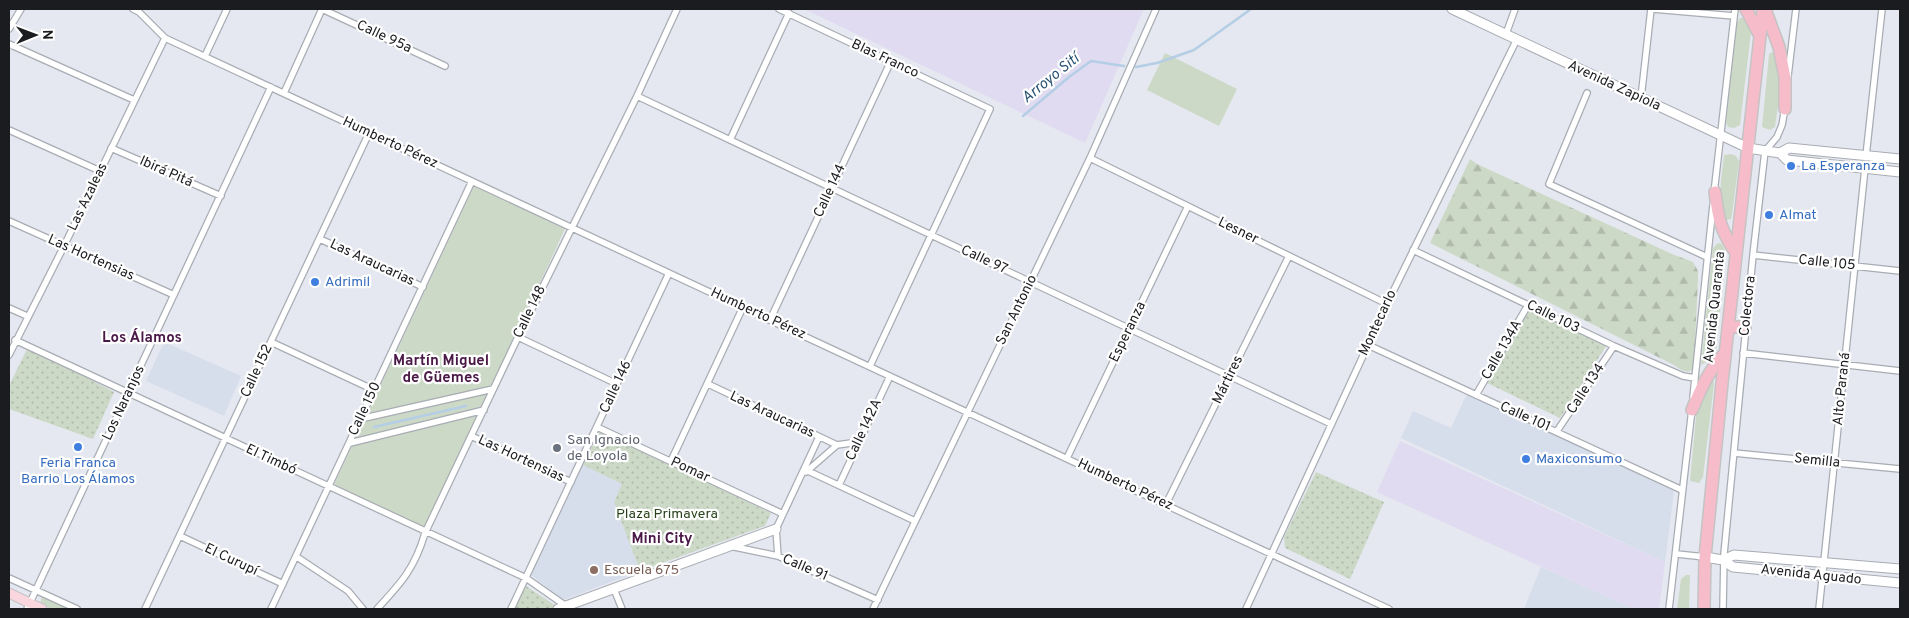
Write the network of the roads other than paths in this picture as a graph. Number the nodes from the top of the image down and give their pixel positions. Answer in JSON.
{"nodes":[{"id":1,"x":20,"y":9,"type":"edge"},
{"id":2,"x":227,"y":9,"type":"edge"},
{"id":3,"x":322,"y":9,"type":"edge"},
{"id":4,"x":677,"y":9,"type":"edge"},
{"id":5,"x":779,"y":9,"type":"edge"},
{"id":6,"x":1156,"y":9,"type":"edge"},
{"id":7,"x":1452,"y":9,"type":"edge"},
{"id":8,"x":1515,"y":9,"type":"edge"},
{"id":9,"x":1652,"y":9,"type":"edge"},
{"id":10,"x":1735,"y":9,"type":"edge"},
{"id":11,"x":1746,"y":9,"type":"edge"},
{"id":12,"x":1764,"y":9,"type":"edge"},
{"id":13,"x":1796,"y":9,"type":"edge"},
{"id":14,"x":1882,"y":9,"type":"edge"},
{"id":15,"x":137,"y":10,"type":"edge"},
{"id":16,"x":789,"y":14,"type":"junction"},
{"id":17,"x":1734,"y":16,"type":"junction"},
{"id":18,"x":9,"y":29,"type":"edge"},
{"id":19,"x":1506,"y":34,"type":"junction"},
{"id":20,"x":1760,"y":35,"type":"junction"},
{"id":21,"x":164,"y":38,"type":"junction"},
{"id":22,"x":1516,"y":39,"type":"junction"},
{"id":23,"x":9,"y":44,"type":"edge"},
{"id":24,"x":205,"y":56,"type":"junction"},
{"id":25,"x":891,"y":62,"type":"junction"},
{"id":26,"x":445,"y":66,"type":"dead end"},
{"id":27,"x":271,"y":87,"type":"junction"},
{"id":28,"x":284,"y":93,"type":"junction"},
{"id":29,"x":1587,"y":93,"type":"dead end"},
{"id":30,"x":637,"y":96,"type":"junction"},
{"id":31,"x":1641,"y":98,"type":"junction"},
{"id":32,"x":134,"y":100,"type":"junction"},
{"id":33,"x":1784,"y":109,"type":"junction"},
{"id":34,"x":9,"y":130,"type":"edge"},
{"id":35,"x":369,"y":133,"type":"junction"},
{"id":36,"x":1721,"y":135,"type":"junction"},
{"id":37,"x":730,"y":140,"type":"junction"},
{"id":38,"x":111,"y":148,"type":"junction"},
{"id":39,"x":1748,"y":148,"type":"junction"},
{"id":40,"x":1765,"y":151,"type":"junction"},
{"id":41,"x":1780,"y":153,"type":"junction"},
{"id":42,"x":1866,"y":156,"type":"junction"},
{"id":43,"x":1090,"y":158,"type":"junction"},
{"id":44,"x":1900,"y":159,"type":"edge"},
{"id":45,"x":1865,"y":168,"type":"junction"},
{"id":46,"x":100,"y":171,"type":"junction"},
{"id":47,"x":1900,"y":172,"type":"edge"},
{"id":48,"x":472,"y":181,"type":"junction"},
{"id":49,"x":832,"y":188,"type":"junction"},
{"id":50,"x":1714,"y":192,"type":"junction"},
{"id":51,"x":220,"y":196,"type":"junction"},
{"id":52,"x":1188,"y":206,"type":"junction"},
{"id":53,"x":9,"y":221,"type":"edge"},
{"id":54,"x":571,"y":227,"type":"junction"},
{"id":55,"x":931,"y":235,"type":"junction"},
{"id":56,"x":320,"y":239,"type":"junction"},
{"id":57,"x":64,"y":246,"type":"junction"},
{"id":58,"x":1413,"y":250,"type":"junction"},
{"id":59,"x":1736,"y":253,"type":"junction"},
{"id":60,"x":1753,"y":255,"type":"junction"},
{"id":61,"x":1289,"y":256,"type":"junction"},
{"id":62,"x":1708,"y":257,"type":"junction"},
{"id":63,"x":1854,"y":266,"type":"junction"},
{"id":64,"x":1900,"y":271,"type":"edge"},
{"id":65,"x":669,"y":273,"type":"junction"},
{"id":66,"x":1031,"y":282,"type":"junction"},
{"id":67,"x":423,"y":287,"type":"junction"},
{"id":68,"x":174,"y":295,"type":"junction"},
{"id":69,"x":1387,"y":304,"type":"junction"},
{"id":70,"x":1528,"y":306,"type":"junction"},
{"id":71,"x":743,"y":307,"type":"junction"},
{"id":72,"x":9,"y":308,"type":"edge"},
{"id":73,"x":28,"y":316,"type":"junction"},
{"id":74,"x":770,"y":320,"type":"junction"},
{"id":75,"x":1728,"y":326,"type":"junction"},
{"id":76,"x":1746,"y":328,"type":"junction"},
{"id":77,"x":1130,"y":329,"type":"junction"},
{"id":78,"x":518,"y":337,"type":"junction"},
{"id":79,"x":16,"y":340,"type":"junction"},
{"id":80,"x":271,"y":342,"type":"junction"},
{"id":81,"x":1368,"y":346,"type":"junction"},
{"id":82,"x":1614,"y":346,"type":"junction"},
{"id":83,"x":1726,"y":353,"type":"junction"},
{"id":84,"x":1743,"y":353,"type":"junction"},
{"id":85,"x":9,"y":355,"type":"edge"},
{"id":86,"x":1845,"y":365,"type":"junction"},
{"id":87,"x":870,"y":366,"type":"junction"},
{"id":88,"x":1900,"y":370,"type":"edge"},
{"id":89,"x":890,"y":376,"type":"junction"},
{"id":90,"x":1230,"y":376,"type":"junction"},
{"id":91,"x":1695,"y":378,"type":"junction"},
{"id":92,"x":617,"y":384,"type":"junction"},
{"id":93,"x":708,"y":384,"type":"junction"},
{"id":94,"x":493,"y":389,"type":"junction"},
{"id":95,"x":374,"y":390,"type":"junction"},
{"id":96,"x":129,"y":393,"type":"junction"},
{"id":97,"x":1476,"y":395,"type":"junction"},
{"id":98,"x":484,"y":410,"type":"junction"},
{"id":99,"x":1692,"y":410,"type":"junction"},
{"id":100,"x":967,"y":412,"type":"junction"},
{"id":101,"x":360,"y":419,"type":"junction"},
{"id":102,"x":1331,"y":424,"type":"junction"},
{"id":103,"x":597,"y":427,"type":"junction"},
{"id":104,"x":1558,"y":432,"type":"junction"},
{"id":105,"x":471,"y":436,"type":"junction"},
{"id":106,"x":819,"y":436,"type":"junction"},
{"id":107,"x":225,"y":438,"type":"junction"},
{"id":108,"x":858,"y":442,"type":"junction"},
{"id":109,"x":350,"y":443,"type":"junction"},
{"id":110,"x":837,"y":445,"type":"junction"},
{"id":111,"x":1734,"y":453,"type":"junction"},
{"id":112,"x":1066,"y":458,"type":"junction"},
{"id":113,"x":671,"y":461,"type":"junction"},
{"id":114,"x":1834,"y":462,"type":"junction"},
{"id":115,"x":808,"y":470,"type":"junction"},
{"id":116,"x":1900,"y":470,"type":"edge"},
{"id":117,"x":800,"y":479,"type":"junction"},
{"id":118,"x":571,"y":482,"type":"junction"},
{"id":119,"x":839,"y":485,"type":"junction"},
{"id":120,"x":329,"y":487,"type":"junction"},
{"id":121,"x":1682,"y":490,"type":"junction"},
{"id":122,"x":1166,"y":504,"type":"junction"},
{"id":123,"x":783,"y":514,"type":"junction"},
{"id":124,"x":915,"y":521,"type":"junction"},
{"id":125,"x":776,"y":529,"type":"junction"},
{"id":126,"x":425,"y":532,"type":"junction"},
{"id":127,"x":180,"y":536,"type":"junction"},
{"id":128,"x":730,"y":546,"type":"junction"},
{"id":129,"x":1272,"y":554,"type":"junction"},
{"id":130,"x":1677,"y":554,"type":"junction"},
{"id":131,"x":778,"y":556,"type":"junction"},
{"id":132,"x":297,"y":557,"type":"junction"},
{"id":133,"x":1705,"y":557,"type":"junction"},
{"id":134,"x":1723,"y":560,"type":"junction"},
{"id":135,"x":1823,"y":564,"type":"junction"},
{"id":136,"x":1900,"y":570,"type":"edge"},
{"id":137,"x":1822,"y":576,"type":"junction"},
{"id":138,"x":9,"y":578,"type":"edge"},
{"id":139,"x":526,"y":578,"type":"junction"},
{"id":140,"x":1900,"y":583,"type":"edge"},
{"id":141,"x":283,"y":584,"type":"junction"},
{"id":142,"x":614,"y":589,"type":"junction"},
{"id":143,"x":36,"y":590,"type":"junction"},
{"id":144,"x":9,"y":593,"type":"edge"},
{"id":145,"x":878,"y":600,"type":"junction"},
{"id":146,"x":29,"y":606,"type":"edge"},
{"id":147,"x":1376,"y":606,"type":"edge"},
{"id":148,"x":562,"y":608,"type":"edge"},
{"id":149,"x":42,"y":609,"type":"edge"},
{"id":150,"x":77,"y":609,"type":"edge"},
{"id":151,"x":145,"y":609,"type":"edge"},
{"id":152,"x":271,"y":609,"type":"edge"},
{"id":153,"x":363,"y":609,"type":"edge"},
{"id":154,"x":377,"y":609,"type":"edge"},
{"id":155,"x":511,"y":609,"type":"edge"},
{"id":156,"x":622,"y":609,"type":"edge"},
{"id":157,"x":873,"y":609,"type":"edge"},
{"id":158,"x":1246,"y":609,"type":"edge"},
{"id":159,"x":1390,"y":609,"type":"edge"},
{"id":160,"x":1669,"y":609,"type":"edge"},
{"id":161,"x":1704,"y":609,"type":"edge"},
{"id":162,"x":1723,"y":609,"type":"edge"},
{"id":163,"x":1819,"y":609,"type":"edge"}],
"edges":[{"from":1,"to":18,"type":"street"},
{"from":2,"to":24,"type":"street"},
{"from":3,"to":26,"type":"street","name":"Calle 95a"},
{"from":3,"to":28,"type":"street"},
{"from":4,"to":30,"type":"street","name":"Calle 148"},
{"from":5,"to":16,"type":"street","name":"Blas Franco"},
{"from":6,"to":43,"type":"street","name":"San Antonio"},
{"from":7,"to":19,"type":"main road","name":"Avenida Zapiola"},
{"from":8,"to":19,"type":"street"},
{"from":9,"to":17,"type":"street"},
{"from":9,"to":31,"type":"street"},
{"from":10,"to":17,"type":"street"},
{"from":11,"to":20,"type":"highway"},
{"from":12,"to":20,"type":"highway","name":"Avenida Quaranta"},
{"from":12,"to":33,"type":"highway"},
{"from":13,"to":33,"type":"street","name":"Colectora"},
{"from":14,"to":42,"type":"street"},
{"from":15,"to":21,"type":"street","name":"Humberto Pérez"},
{"from":16,"to":25,"type":"street","name":"Blas Franco"},
{"from":16,"to":37,"type":"street"},
{"from":17,"to":36,"type":"street"},
{"from":19,"to":22,"type":"main road","name":"Avenida Zapiola"},
{"from":20,"to":39,"type":"highway","name":"Avenida Quaranta"},
{"from":21,"to":24,"type":"street","name":"Humberto Pérez"},
{"from":21,"to":32,"type":"street","name":"Las Azaleas"},
{"from":22,"to":31,"type":"main road","name":"Avenida Zapiola"},
{"from":22,"to":58,"type":"street","name":"Montecarlo"},
{"from":23,"to":32,"type":"street"},
{"from":24,"to":27,"type":"street","name":"Humberto Pérez"},
{"from":25,"to":49,"type":"street","name":"Calle 144"},
{"from":25,"to":55,"type":"street","name":"Blas Franco"},
{"from":27,"to":28,"type":"street","name":"Humberto Pérez"},
{"from":27,"to":51,"type":"street","name":"Los Naranjos"},
{"from":28,"to":35,"type":"street","name":"Humberto Pérez"},
{"from":29,"to":62,"type":"street"},
{"from":30,"to":37,"type":"street","name":"Calle 97"},
{"from":30,"to":54,"type":"street","name":"Calle 148"},
{"from":31,"to":36,"type":"main road","name":"Avenida Zapiola"},
{"from":32,"to":38,"type":"street","name":"Las Azaleas"},
{"from":33,"to":40,"type":"street","name":"Colectora"},
{"from":34,"to":46,"type":"street"},
{"from":35,"to":48,"type":"street","name":"Humberto Pérez"},
{"from":35,"to":56,"type":"street","name":"Calle 152"},
{"from":36,"to":39,"type":"main road","name":"Avenida Zapiola"},
{"from":36,"to":50,"type":"street"},
{"from":37,"to":49,"type":"street","name":"Calle 97"},
{"from":38,"to":46,"type":"street","name":"Las Azaleas"},
{"from":38,"to":51,"type":"street","name":"Ibirá Pitá"},
{"from":39,"to":40,"type":"main road","name":"Avenida Zapiola"},
{"from":39,"to":59,"type":"highway","name":"Avenida Quaranta"},
{"from":40,"to":41,"type":"main road","name":"Avenida Zapiola"},
{"from":40,"to":60,"type":"street","name":"Colectora"},
{"from":41,"to":42,"type":"main road","name":"Avenida Zapiola"},
{"from":41,"to":45,"type":"main road","name":"Avenida Zapiola"},
{"from":42,"to":44,"type":"main road","name":"Avenida Zapiola"},
{"from":43,"to":52,"type":"street","name":"Lesner"},
{"from":43,"to":66,"type":"street","name":"San Antonio"},
{"from":45,"to":47,"type":"main road","name":"Avenida Zapiola"},
{"from":45,"to":63,"type":"street","name":"Alto Paraná"},
{"from":46,"to":57,"type":"street","name":"Las Azaleas"},
{"from":48,"to":54,"type":"street","name":"Humberto Pérez"},
{"from":48,"to":67,"type":"street","name":"Calle 150"},
{"from":49,"to":55,"type":"street","name":"Calle 97"},
{"from":49,"to":74,"type":"street","name":"Calle 144"},
{"from":50,"to":59,"type":"highway"},
{"from":50,"to":62,"type":"street"},
{"from":51,"to":68,"type":"street","name":"Los Naranjos"},
{"from":52,"to":61,"type":"street","name":"Lesner"},
{"from":52,"to":77,"type":"street","name":"Esperanza"},
{"from":53,"to":57,"type":"street","name":"Las Hortensias"},
{"from":54,"to":65,"type":"street","name":"Humberto Pérez"},
{"from":54,"to":78,"type":"street","name":"Calle 148"},
{"from":55,"to":66,"type":"street","name":"Calle 97"},
{"from":55,"to":87,"type":"street"},
{"from":56,"to":67,"type":"street","name":"Las Araucarias"},
{"from":56,"to":80,"type":"street","name":"Calle 152"},
{"from":57,"to":68,"type":"street","name":"Las Hortensias"},
{"from":57,"to":73,"type":"street","name":"Las Azaleas"},
{"from":58,"to":69,"type":"street","name":"Montecarlo"},
{"from":58,"to":70,"type":"street","name":"Calle 103"},
{"from":59,"to":75,"type":"highway","name":"Avenida Quaranta"},
{"from":60,"to":63,"type":"street","name":"Calle 105"},
{"from":60,"to":76,"type":"street","name":"Colectora"},
{"from":61,"to":69,"type":"street","name":"Lesner"},
{"from":61,"to":90,"type":"street","name":"Mártires"},
{"from":62,"to":91,"type":"street"},
{"from":63,"to":64,"type":"street","name":"Calle 105"},
{"from":63,"to":86,"type":"street","name":"Alto Paraná"},
{"from":65,"to":71,"type":"street","name":"Humberto Pérez"},
{"from":65,"to":92,"type":"street","name":"Calle 146"},
{"from":66,"to":77,"type":"street","name":"Calle 97"},
{"from":66,"to":100,"type":"street","name":"San Antonio"},
{"from":67,"to":95,"type":"street","name":"Calle 150"},
{"from":68,"to":96,"type":"street","name":"Los Naranjos"},
{"from":69,"to":81,"type":"street","name":"Montecarlo"},
{"from":70,"to":82,"type":"street","name":"Calle 103"},
{"from":70,"to":97,"type":"street","name":"Calle 134A"},
{"from":71,"to":74,"type":"street","name":"Humberto Pérez"},
{"from":71,"to":93,"type":"street"},
{"from":72,"to":73,"type":"street"},
{"from":73,"to":79,"type":"street","name":"Las Azaleas"},
{"from":74,"to":87,"type":"street","name":"Humberto Pérez"},
{"from":75,"to":76,"type":"highway"},
{"from":75,"to":83,"type":"highway","name":"Avenida Quaranta"},
{"from":76,"to":84,"type":"street","name":"Colectora"},
{"from":77,"to":90,"type":"street","name":"Calle 97"},
{"from":77,"to":112,"type":"street","name":"Esperanza"},
{"from":78,"to":92,"type":"street"},
{"from":78,"to":94,"type":"street","name":"Calle 148"},
{"from":79,"to":85,"type":"street","name":"Las Azaleas"},
{"from":79,"to":96,"type":"street","name":"El Timbó"},
{"from":80,"to":95,"type":"street"},
{"from":80,"to":107,"type":"street","name":"Calle 152"},
{"from":81,"to":97,"type":"street","name":"Calle 101"},
{"from":81,"to":102,"type":"street","name":"Montecarlo"},
{"from":82,"to":91,"type":"street","name":"Calle 103"},
{"from":82,"to":104,"type":"street","name":"Calle 134"},
{"from":83,"to":99,"type":"highway"},
{"from":83,"to":133,"type":"highway","name":"Avenida Quaranta"},
{"from":84,"to":86,"type":"street"},
{"from":84,"to":111,"type":"street","name":"Colectora"},
{"from":86,"to":88,"type":"street"},
{"from":86,"to":114,"type":"street","name":"Alto Paraná"},
{"from":87,"to":89,"type":"street","name":"Humberto Pérez"},
{"from":89,"to":100,"type":"street","name":"Humberto Pérez"},
{"from":89,"to":108,"type":"street","name":"Calle 142A"},
{"from":90,"to":102,"type":"street","name":"Calle 97"},
{"from":90,"to":122,"type":"street","name":"Mártires"},
{"from":91,"to":99,"type":"street"},
{"from":92,"to":103,"type":"street","name":"Calle 146"},
{"from":93,"to":106,"type":"street","name":"Las Araucarias"},
{"from":93,"to":113,"type":"street"},
{"from":94,"to":98,"type":"street","name":"Calle 148"},
{"from":94,"to":101,"type":"street"},
{"from":95,"to":101,"type":"street","name":"Calle 150"},
{"from":96,"to":107,"type":"street","name":"El Timbó"},
{"from":96,"to":143,"type":"street","name":"Los Naranjos"},
{"from":97,"to":104,"type":"street","name":"Calle 101"},
{"from":98,"to":105,"type":"street","name":"Calle 148"},
{"from":98,"to":109,"type":"street"},
{"from":99,"to":121,"type":"street"},
{"from":100,"to":112,"type":"street","name":"Humberto Pérez"},
{"from":100,"to":124,"type":"street","name":"San Antonio"},
{"from":101,"to":109,"type":"street","name":"Calle 150"},
{"from":102,"to":129,"type":"street","name":"Montecarlo"},
{"from":103,"to":113,"type":"street","name":"Pomar"},
{"from":103,"to":118,"type":"street","name":"Calle 146"},
{"from":104,"to":121,"type":"street","name":"Calle 101"},
{"from":105,"to":118,"type":"street","name":"Las Hortensias"},
{"from":105,"to":126,"type":"street","name":"Calle 148"},
{"from":106,"to":110,"type":"street","name":"Las Araucarias"},
{"from":106,"to":117,"type":"street"},
{"from":107,"to":120,"type":"street","name":"El Timbó"},
{"from":107,"to":127,"type":"street","name":"Calle 152"},
{"from":108,"to":110,"type":"street"},
{"from":108,"to":119,"type":"street","name":"Calle 142A"},
{"from":109,"to":120,"type":"street","name":"Calle 150"},
{"from":110,"to":115,"type":"street"},
{"from":111,"to":114,"type":"street","name":"Semilla"},
{"from":111,"to":134,"type":"street","name":"Colectora"},
{"from":112,"to":122,"type":"street","name":"Humberto Pérez"},
{"from":113,"to":123,"type":"street","name":"Pomar"},
{"from":114,"to":116,"type":"street","name":"Semilla"},
{"from":114,"to":135,"type":"street","name":"Alto Paraná"},
{"from":115,"to":117,"type":"street"},
{"from":115,"to":119,"type":"street"},
{"from":117,"to":123,"type":"street"},
{"from":118,"to":139,"type":"street","name":"Calle 146"},
{"from":119,"to":124,"type":"street"},
{"from":120,"to":126,"type":"street","name":"El Timbó"},
{"from":120,"to":132,"type":"street","name":"Calle 150"},
{"from":121,"to":130,"type":"street"},
{"from":122,"to":129,"type":"street","name":"Humberto Pérez"},
{"from":123,"to":125,"type":"street"},
{"from":124,"to":145,"type":"street","name":"San Antonio"},
{"from":125,"to":128,"type":"main road"},
{"from":125,"to":131,"type":"street"},
{"from":126,"to":139,"type":"street","name":"El Timbó"},
{"from":126,"to":154,"type":"street","name":"Calle 148"},
{"from":127,"to":141,"type":"street","name":"El Curupí"},
{"from":127,"to":151,"type":"street","name":"Calle 152"},
{"from":128,"to":131,"type":"street","name":"Calle 91"},
{"from":128,"to":142,"type":"main road"},
{"from":129,"to":147,"type":"street","name":"Humberto Pérez"},
{"from":129,"to":158,"type":"street","name":"Montecarlo"},
{"from":130,"to":133,"type":"street"},
{"from":130,"to":160,"type":"street"},
{"from":131,"to":145,"type":"street","name":"Calle 91"},
{"from":132,"to":141,"type":"street","name":"Calle 150"},
{"from":132,"to":153,"type":"street"},
{"from":133,"to":134,"type":"main road","name":"Avenida Aguado"},
{"from":133,"to":161,"type":"highway","name":"Avenida Quaranta"},
{"from":134,"to":135,"type":"main road","name":"Avenida Aguado"},
{"from":134,"to":137,"type":"main road","name":"Avenida Aguado"},
{"from":134,"to":162,"type":"street","name":"Colectora"},
{"from":135,"to":136,"type":"main road","name":"Avenida Aguado"},
{"from":135,"to":137,"type":"street","name":"Alto Paraná"},
{"from":137,"to":140,"type":"main road","name":"Avenida Aguado"},
{"from":137,"to":163,"type":"street","name":"Alto Paraná"},
{"from":138,"to":143,"type":"street"},
{"from":139,"to":148,"type":"street","name":"El Timbó"},
{"from":139,"to":155,"type":"street","name":"Calle 146"},
{"from":141,"to":152,"type":"street","name":"Calle 150"},
{"from":142,"to":148,"type":"main road"},
{"from":142,"to":156,"type":"street"},
{"from":143,"to":146,"type":"street","name":"Los Naranjos"},
{"from":143,"to":150,"type":"street"},
{"from":144,"to":146,"type":"main road"},
{"from":145,"to":157,"type":"street","name":"San Antonio"},
{"from":146,"to":149,"type":"main road"},
{"from":147,"to":159,"type":"street","name":"Humberto Pérez"}]}
